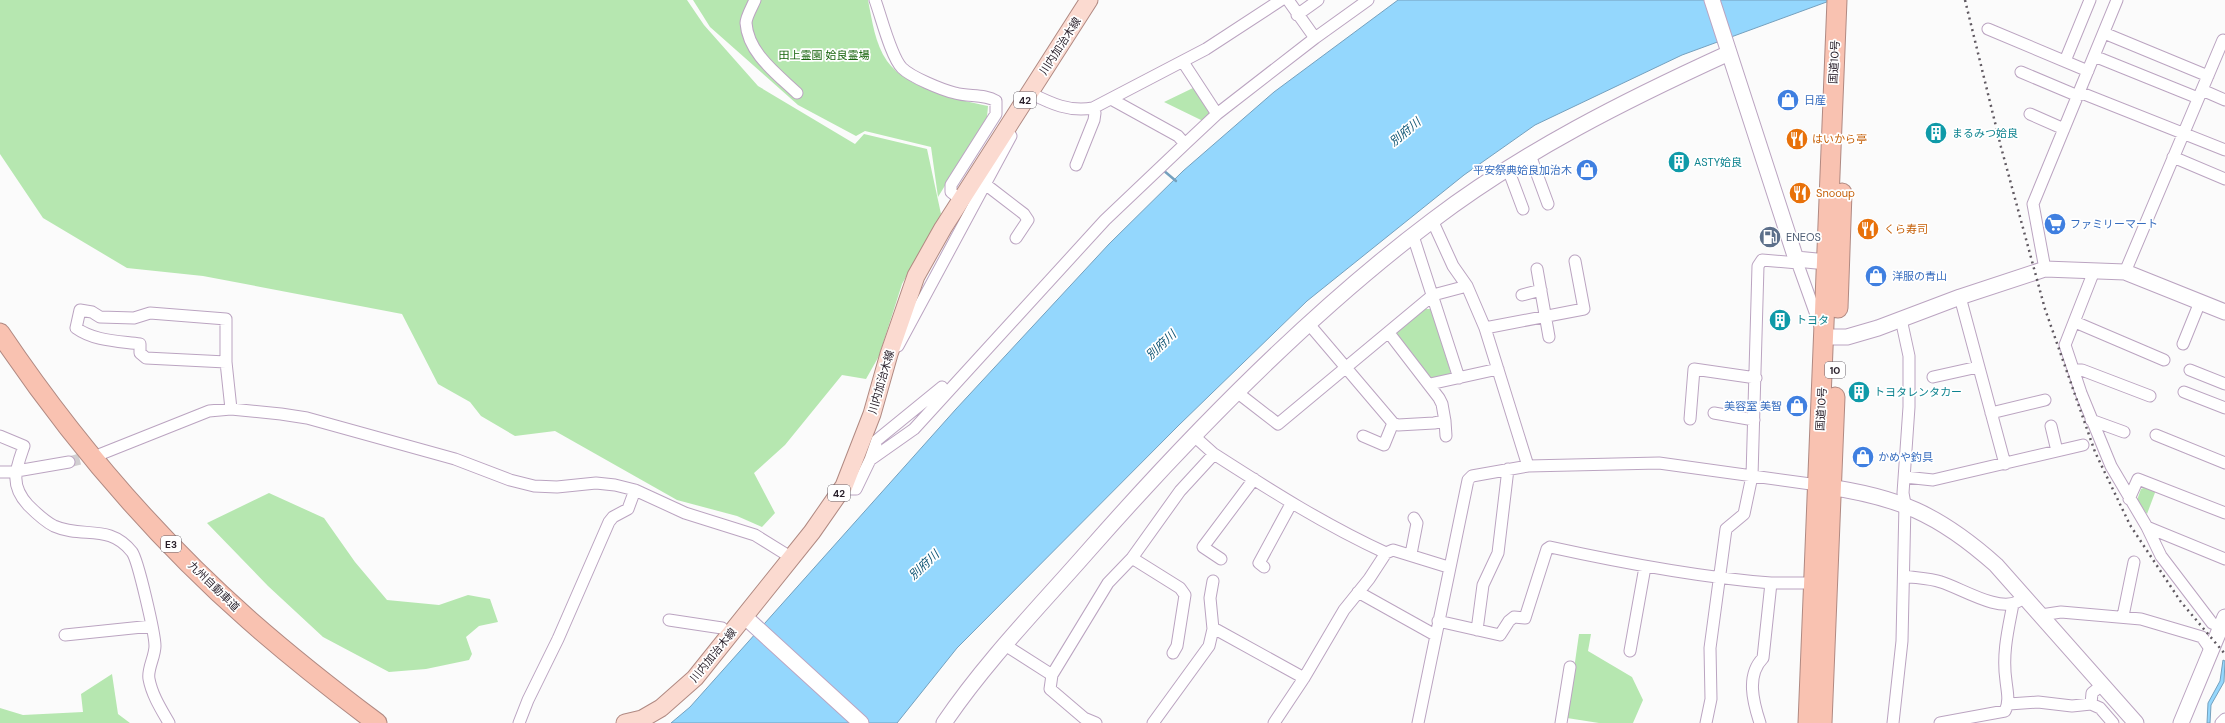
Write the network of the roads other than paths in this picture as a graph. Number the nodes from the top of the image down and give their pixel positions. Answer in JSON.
{"nodes":[{"id":1,"x":755,"y":0,"type":"edge"},
{"id":2,"x":875,"y":0,"type":"edge"},
{"id":3,"x":1089,"y":0,"type":"edge"},
{"id":4,"x":1281,"y":0,"type":"edge"},
{"id":5,"x":1288,"y":0,"type":"edge"},
{"id":6,"x":1318,"y":0,"type":"edge"},
{"id":7,"x":1368,"y":0,"type":"edge"},
{"id":8,"x":1712,"y":0,"type":"edge"},
{"id":9,"x":2090,"y":0,"type":"edge"},
{"id":10,"x":2117,"y":0,"type":"edge"},
{"id":11,"x":1842,"y":8,"type":"edge"},
{"id":12,"x":1297,"y":15,"type":"junction"},
{"id":13,"x":1988,"y":29,"type":"dead end"},
{"id":14,"x":2104,"y":33,"type":"junction"},
{"id":15,"x":1315,"y":38,"type":"junction"},
{"id":16,"x":2224,"y":38,"type":"edge"},
{"id":17,"x":1728,"y":48,"type":"junction"},
{"id":18,"x":2094,"y":56,"type":"junction"},
{"id":19,"x":2064,"y":61,"type":"junction"},
{"id":20,"x":1183,"y":62,"type":"junction"},
{"id":21,"x":2088,"y":71,"type":"junction"},
{"id":22,"x":2021,"y":72,"type":"dead end"},
{"id":23,"x":2208,"y":76,"type":"junction"},
{"id":24,"x":797,"y":93,"type":"dead end"},
{"id":25,"x":1030,"y":93,"type":"junction"},
{"id":26,"x":2078,"y":94,"type":"junction"},
{"id":27,"x":2200,"y":94,"type":"junction"},
{"id":28,"x":1111,"y":99,"type":"junction"},
{"id":29,"x":2225,"y":100,"type":"edge"},
{"id":30,"x":1093,"y":108,"type":"junction"},
{"id":31,"x":1217,"y":114,"type":"junction"},
{"id":32,"x":2030,"y":114,"type":"dead end"},
{"id":33,"x":1012,"y":119,"type":"junction"},
{"id":34,"x":2064,"y":129,"type":"junction"},
{"id":35,"x":2183,"y":133,"type":"junction"},
{"id":36,"x":1185,"y":144,"type":"junction"},
{"id":37,"x":2225,"y":150,"type":"edge"},
{"id":38,"x":1530,"y":155,"type":"junction"},
{"id":39,"x":2173,"y":157,"type":"junction"},
{"id":40,"x":1076,"y":165,"type":"dead end"},
{"id":41,"x":1508,"y":169,"type":"junction"},
{"id":42,"x":2225,"y":179,"type":"edge"},
{"id":43,"x":985,"y":184,"type":"junction"},
{"id":44,"x":961,"y":200,"type":"junction"},
{"id":45,"x":1548,"y":204,"type":"dead end"},
{"id":46,"x":1523,"y":209,"type":"dead end"},
{"id":47,"x":1432,"y":220,"type":"junction"},
{"id":48,"x":1413,"y":236,"type":"junction"},
{"id":49,"x":1016,"y":238,"type":"dead end"},
{"id":50,"x":1576,"y":261,"type":"dead end"},
{"id":51,"x":1797,"y":261,"type":"junction"},
{"id":52,"x":1832,"y":263,"type":"junction"},
{"id":53,"x":1537,"y":269,"type":"dead end"},
{"id":54,"x":2045,"y":269,"type":"junction"},
{"id":55,"x":2094,"y":270,"type":"junction"},
{"id":56,"x":2125,"y":272,"type":"junction"},
{"id":57,"x":1467,"y":286,"type":"junction"},
{"id":58,"x":1541,"y":290,"type":"junction"},
{"id":59,"x":1522,"y":294,"type":"dead end"},
{"id":60,"x":1433,"y":295,"type":"junction"},
{"id":61,"x":1960,"y":297,"type":"junction"},
{"id":62,"x":2200,"y":302,"type":"junction"},
{"id":63,"x":2225,"y":312,"type":"edge"},
{"id":64,"x":1546,"y":316,"type":"junction"},
{"id":65,"x":1901,"y":319,"type":"junction"},
{"id":66,"x":2074,"y":322,"type":"junction"},
{"id":67,"x":1308,"y":323,"type":"junction"},
{"id":68,"x":1485,"y":328,"type":"junction"},
{"id":69,"x":0,"y":333,"type":"edge"},
{"id":70,"x":1389,"y":333,"type":"junction"},
{"id":71,"x":1549,"y":337,"type":"dead end"},
{"id":72,"x":1830,"y":337,"type":"junction"},
{"id":73,"x":2183,"y":344,"type":"dead end"},
{"id":74,"x":889,"y":354,"type":"junction"},
{"id":75,"x":0,"y":355,"type":"edge"},
{"id":76,"x":973,"y":357,"type":"dead end"},
{"id":77,"x":2164,"y":360,"type":"dead end"},
{"id":78,"x":226,"y":362,"type":"junction"},
{"id":79,"x":1978,"y":367,"type":"junction"},
{"id":80,"x":1345,"y":368,"type":"junction"},
{"id":81,"x":1498,"y":369,"type":"junction"},
{"id":82,"x":2073,"y":370,"type":"junction"},
{"id":83,"x":2190,"y":370,"type":"dead end"},
{"id":84,"x":1933,"y":377,"type":"dead end"},
{"id":85,"x":1459,"y":378,"type":"junction"},
{"id":86,"x":1756,"y":378,"type":"junction"},
{"id":87,"x":1430,"y":384,"type":"junction"},
{"id":88,"x":2225,"y":384,"type":"edge"},
{"id":89,"x":2184,"y":392,"type":"dead end"},
{"id":90,"x":1238,"y":393,"type":"junction"},
{"id":91,"x":2150,"y":396,"type":"dead end"},
{"id":92,"x":2045,"y":400,"type":"dead end"},
{"id":93,"x":2225,"y":408,"type":"edge"},
{"id":94,"x":230,"y":409,"type":"junction"},
{"id":95,"x":1714,"y":413,"type":"dead end"},
{"id":96,"x":1991,"y":413,"type":"junction"},
{"id":97,"x":1690,"y":419,"type":"dead end"},
{"id":98,"x":1754,"y":420,"type":"junction"},
{"id":99,"x":2091,"y":420,"type":"junction"},
{"id":100,"x":1445,"y":421,"type":"junction"},
{"id":101,"x":1393,"y":423,"type":"junction"},
{"id":102,"x":2051,"y":426,"type":"dead end"},
{"id":103,"x":2124,"y":432,"type":"dead end"},
{"id":104,"x":2156,"y":434,"type":"dead end"},
{"id":105,"x":0,"y":436,"type":"edge"},
{"id":106,"x":1194,"y":436,"type":"junction"},
{"id":107,"x":1363,"y":436,"type":"dead end"},
{"id":108,"x":1446,"y":436,"type":"dead end"},
{"id":109,"x":2083,"y":445,"type":"dead end"},
{"id":110,"x":2057,"y":451,"type":"junction"},
{"id":111,"x":101,"y":454,"type":"tunnel mouth"},
{"id":112,"x":1214,"y":454,"type":"junction"},
{"id":113,"x":870,"y":460,"type":"junction"},
{"id":114,"x":69,"y":462,"type":"tunnel mouth"},
{"id":115,"x":2225,"y":463,"type":"edge"},
{"id":116,"x":2004,"y":464,"type":"junction"},
{"id":117,"x":1528,"y":466,"type":"junction"},
{"id":118,"x":1508,"y":469,"type":"junction"},
{"id":119,"x":0,"y":472,"type":"edge"},
{"id":120,"x":15,"y":472,"type":"junction"},
{"id":121,"x":1752,"y":476,"type":"junction"},
{"id":122,"x":1905,"y":477,"type":"junction"},
{"id":123,"x":1254,"y":479,"type":"junction"},
{"id":124,"x":844,"y":486,"type":"junction"},
{"id":125,"x":1825,"y":486,"type":"junction"},
{"id":126,"x":635,"y":490,"type":"junction"},
{"id":127,"x":2129,"y":499,"type":"junction"},
{"id":128,"x":1292,"y":504,"type":"junction"},
{"id":129,"x":1905,"y":504,"type":"junction"},
{"id":130,"x":2225,"y":513,"type":"edge"},
{"id":131,"x":1414,"y":518,"type":"dead end"},
{"id":132,"x":2147,"y":527,"type":"junction"},
{"id":133,"x":1386,"y":553,"type":"junction"},
{"id":134,"x":1411,"y":554,"type":"junction"},
{"id":135,"x":792,"y":558,"type":"junction"},
{"id":136,"x":1132,"y":558,"type":"junction"},
{"id":137,"x":1221,"y":559,"type":"dead end"},
{"id":138,"x":2225,"y":559,"type":"edge"},
{"id":139,"x":2134,"y":562,"type":"dead end"},
{"id":140,"x":1264,"y":567,"type":"dead end"},
{"id":141,"x":1448,"y":567,"type":"junction"},
{"id":142,"x":1645,"y":567,"type":"junction"},
{"id":143,"x":1904,"y":576,"type":"junction"},
{"id":144,"x":1720,"y":578,"type":"junction"},
{"id":145,"x":1213,"y":582,"type":"dead end"},
{"id":146,"x":1771,"y":583,"type":"junction"},
{"id":147,"x":1814,"y":583,"type":"junction"},
{"id":148,"x":1358,"y":592,"type":"junction"},
{"id":149,"x":2019,"y":601,"type":"junction"},
{"id":150,"x":2041,"y":615,"type":"junction"},
{"id":151,"x":2123,"y":616,"type":"junction"},
{"id":152,"x":748,"y":619,"type":"junction"},
{"id":153,"x":669,"y":620,"type":"dead end"},
{"id":154,"x":1438,"y":621,"type":"junction"},
{"id":155,"x":2223,"y":622,"type":"edge"},
{"id":156,"x":152,"y":626,"type":"junction"},
{"id":157,"x":1212,"y":629,"type":"junction"},
{"id":158,"x":1477,"y":630,"type":"junction"},
{"id":159,"x":65,"y":635,"type":"dead end"},
{"id":160,"x":729,"y":635,"type":"junction"},
{"id":161,"x":1435,"y":635,"type":"junction"},
{"id":162,"x":1005,"y":646,"type":"junction"},
{"id":163,"x":2211,"y":650,"type":"junction"},
{"id":164,"x":1630,"y":651,"type":"dead end"},
{"id":165,"x":1173,"y":653,"type":"dead end"},
{"id":166,"x":1570,"y":667,"type":"dead end"},
{"id":167,"x":1052,"y":675,"type":"junction"},
{"id":168,"x":1304,"y":678,"type":"junction"},
{"id":169,"x":2102,"y":686,"type":"junction"},
{"id":170,"x":2009,"y":704,"type":"junction"},
{"id":171,"x":2091,"y":704,"type":"junction"},
{"id":172,"x":2225,"y":719,"type":"edge"},
{"id":173,"x":169,"y":723,"type":"edge"},
{"id":174,"x":356,"y":723,"type":"edge"},
{"id":175,"x":377,"y":723,"type":"edge"},
{"id":176,"x":519,"y":723,"type":"edge"},
{"id":177,"x":625,"y":723,"type":"edge"},
{"id":178,"x":861,"y":723,"type":"edge"},
{"id":179,"x":944,"y":723,"type":"edge"},
{"id":180,"x":1096,"y":723,"type":"edge"},
{"id":181,"x":1153,"y":723,"type":"edge"},
{"id":182,"x":1274,"y":723,"type":"edge"},
{"id":183,"x":1418,"y":723,"type":"edge"},
{"id":184,"x":1561,"y":723,"type":"edge"},
{"id":185,"x":1706,"y":723,"type":"edge"},
{"id":186,"x":1760,"y":723,"type":"edge"},
{"id":187,"x":1808,"y":723,"type":"edge"},
{"id":188,"x":1822,"y":723,"type":"edge"},
{"id":189,"x":1892,"y":723,"type":"edge"},
{"id":190,"x":1940,"y":723,"type":"edge"},
{"id":191,"x":2113,"y":723,"type":"edge"},
{"id":192,"x":2136,"y":723,"type":"edge"},
{"id":193,"x":2181,"y":723,"type":"edge"},
{"id":194,"x":2221,"y":723,"type":"edge"}],
"edges":[{"from":1,"to":24,"type":"street"},
{"from":2,"to":44,"type":"street"},
{"from":3,"to":25,"type":"main road","name":"川内加治木線","number":"42"},
{"from":4,"to":20,"type":"street"},
{"from":5,"to":12,"type":"street"},
{"from":6,"to":12,"type":"street"},
{"from":7,"to":15,"type":"street"},
{"from":8,"to":17,"type":"street"},
{"from":9,"to":19,"type":"street"},
{"from":10,"to":14,"type":"street"},
{"from":11,"to":52,"type":"highway","name":"国道10号","number":"10"},
{"from":12,"to":15,"type":"street"},
{"from":13,"to":19,"type":"street"},
{"from":14,"to":18,"type":"street"},
{"from":14,"to":23,"type":"street"},
{"from":15,"to":31,"type":"street"},
{"from":16,"to":23,"type":"street"},
{"from":17,"to":38,"type":"street"},
{"from":17,"to":51,"type":"street"},
{"from":18,"to":21,"type":"street"},
{"from":18,"to":27,"type":"street"},
{"from":19,"to":21,"type":"street"},
{"from":20,"to":28,"type":"street"},
{"from":20,"to":31,"type":"street"},
{"from":21,"to":26,"type":"street"},
{"from":22,"to":26,"type":"street"},
{"from":23,"to":27,"type":"street"},
{"from":25,"to":30,"type":"street"},
{"from":25,"to":33,"type":"main road","name":"川内加治木線","number":"42"},
{"from":26,"to":34,"type":"street"},
{"from":26,"to":35,"type":"street"},
{"from":27,"to":29,"type":"street"},
{"from":27,"to":35,"type":"street"},
{"from":28,"to":30,"type":"street"},
{"from":28,"to":36,"type":"street"},
{"from":30,"to":40,"type":"street"},
{"from":31,"to":36,"type":"street"},
{"from":32,"to":34,"type":"street"},
{"from":33,"to":43,"type":"street"},
{"from":33,"to":44,"type":"main road","name":"川内加治木線","number":"42"},
{"from":34,"to":54,"type":"street"},
{"from":35,"to":37,"type":"street"},
{"from":35,"to":39,"type":"street"},
{"from":36,"to":113,"type":"street"},
{"from":38,"to":41,"type":"street"},
{"from":38,"to":45,"type":"street"},
{"from":39,"to":42,"type":"street"},
{"from":39,"to":56,"type":"street"},
{"from":41,"to":46,"type":"street"},
{"from":41,"to":47,"type":"street"},
{"from":43,"to":49,"type":"street"},
{"from":43,"to":74,"type":"street"},
{"from":44,"to":74,"type":"main road","name":"川内加治木線","number":"42"},
{"from":47,"to":48,"type":"street"},
{"from":47,"to":57,"type":"street"},
{"from":48,"to":60,"type":"street"},
{"from":48,"to":67,"type":"street"},
{"from":50,"to":64,"type":"street"},
{"from":51,"to":52,"type":"street"},
{"from":51,"to":72,"type":"street"},
{"from":51,"to":86,"type":"street"},
{"from":52,"to":72,"type":"highway","name":"国道10号","number":"10"},
{"from":53,"to":58,"type":"street"},
{"from":54,"to":55,"type":"street"},
{"from":54,"to":61,"type":"street"},
{"from":55,"to":56,"type":"street"},
{"from":55,"to":66,"type":"street"},
{"from":56,"to":62,"type":"street"},
{"from":57,"to":60,"type":"street"},
{"from":57,"to":68,"type":"street"},
{"from":58,"to":59,"type":"street"},
{"from":58,"to":64,"type":"street"},
{"from":60,"to":70,"type":"street"},
{"from":60,"to":85,"type":"street"},
{"from":61,"to":65,"type":"street"},
{"from":61,"to":79,"type":"street"},
{"from":62,"to":63,"type":"street"},
{"from":62,"to":73,"type":"street"},
{"from":64,"to":68,"type":"street"},
{"from":64,"to":71,"type":"street"},
{"from":65,"to":72,"type":"street"},
{"from":65,"to":122,"type":"street"},
{"from":66,"to":77,"type":"street"},
{"from":66,"to":82,"type":"street"},
{"from":67,"to":80,"type":"street"},
{"from":67,"to":90,"type":"street"},
{"from":68,"to":81,"type":"street"},
{"from":69,"to":175,"type":"highway","name":"九州自動車道","number":"E3"},
{"from":70,"to":80,"type":"street"},
{"from":70,"to":87,"type":"street"},
{"from":72,"to":125,"type":"highway","name":"国道10号","number":"10"},
{"from":74,"to":124,"type":"main road","name":"川内加治木線","number":"42"},
{"from":75,"to":174,"type":"highway","name":"九州自動車道","number":"E3"},
{"from":76,"to":113,"type":"street"},
{"from":78,"to":78,"type":"street"},
{"from":78,"to":94,"type":"street"},
{"from":79,"to":84,"type":"street"},
{"from":79,"to":96,"type":"street"},
{"from":80,"to":90,"type":"street"},
{"from":80,"to":101,"type":"street"},
{"from":81,"to":85,"type":"street"},
{"from":81,"to":117,"type":"street"},
{"from":82,"to":91,"type":"street"},
{"from":82,"to":99,"type":"street"},
{"from":83,"to":88,"type":"street"},
{"from":85,"to":87,"type":"street"},
{"from":86,"to":97,"type":"street"},
{"from":86,"to":98,"type":"street"},
{"from":87,"to":100,"type":"street"},
{"from":89,"to":93,"type":"street"},
{"from":90,"to":106,"type":"street"},
{"from":92,"to":96,"type":"street"},
{"from":94,"to":111,"type":"street"},
{"from":94,"to":126,"type":"street"},
{"from":95,"to":98,"type":"street"},
{"from":96,"to":116,"type":"street"},
{"from":98,"to":121,"type":"street"},
{"from":99,"to":103,"type":"street"},
{"from":99,"to":127,"type":"street"},
{"from":100,"to":101,"type":"street"},
{"from":100,"to":108,"type":"street"},
{"from":101,"to":107,"type":"street"},
{"from":102,"to":110,"type":"street"},
{"from":104,"to":115,"type":"street"},
{"from":105,"to":120,"type":"street"},
{"from":106,"to":112,"type":"street"},
{"from":106,"to":162,"type":"street"},
{"from":109,"to":110,"type":"street"},
{"from":110,"to":116,"type":"street"},
{"from":112,"to":123,"type":"street"},
{"from":112,"to":136,"type":"street"},
{"from":113,"to":124,"type":"street"},
{"from":114,"to":120,"type":"street"},
{"from":116,"to":122,"type":"street"},
{"from":117,"to":118,"type":"street"},
{"from":117,"to":121,"type":"street"},
{"from":118,"to":141,"type":"street"},
{"from":118,"to":158,"type":"street"},
{"from":119,"to":120,"type":"street"},
{"from":120,"to":156,"type":"street"},
{"from":121,"to":125,"type":"street"},
{"from":121,"to":144,"type":"street"},
{"from":122,"to":129,"type":"street"},
{"from":123,"to":128,"type":"street"},
{"from":123,"to":137,"type":"street"},
{"from":124,"to":135,"type":"main road","name":"川内加治木線","number":"42"},
{"from":125,"to":129,"type":"street"},
{"from":125,"to":147,"type":"highway","name":"国道10号","number":"10"},
{"from":125,"to":188,"type":"highway","name":"国道10号","number":"10"},
{"from":126,"to":135,"type":"street"},
{"from":126,"to":176,"type":"street"},
{"from":127,"to":130,"type":"street"},
{"from":127,"to":132,"type":"street"},
{"from":128,"to":133,"type":"street"},
{"from":128,"to":140,"type":"street"},
{"from":129,"to":143,"type":"street"},
{"from":129,"to":149,"type":"street"},
{"from":131,"to":134,"type":"street"},
{"from":132,"to":138,"type":"street"},
{"from":132,"to":155,"type":"street"},
{"from":133,"to":134,"type":"street"},
{"from":133,"to":148,"type":"street"},
{"from":134,"to":141,"type":"street"},
{"from":135,"to":152,"type":"main road","name":"川内加治木線","number":"42"},
{"from":136,"to":165,"type":"street"},
{"from":136,"to":167,"type":"street"},
{"from":139,"to":151,"type":"street"},
{"from":141,"to":154,"type":"street"},
{"from":142,"to":144,"type":"street"},
{"from":142,"to":158,"type":"street"},
{"from":142,"to":164,"type":"street"},
{"from":143,"to":149,"type":"street"},
{"from":143,"to":189,"type":"street"},
{"from":144,"to":146,"type":"street"},
{"from":144,"to":185,"type":"street"},
{"from":145,"to":157,"type":"street"},
{"from":146,"to":147,"type":"street"},
{"from":146,"to":186,"type":"street"},
{"from":147,"to":187,"type":"highway","name":"国道10号","number":"10"},
{"from":148,"to":161,"type":"street"},
{"from":148,"to":168,"type":"street"},
{"from":149,"to":150,"type":"street"},
{"from":149,"to":170,"type":"street"},
{"from":150,"to":151,"type":"street"},
{"from":150,"to":169,"type":"street"},
{"from":151,"to":163,"type":"street"},
{"from":152,"to":160,"type":"main road","name":"川内加治木線","number":"42"},
{"from":152,"to":178,"type":"street"},
{"from":153,"to":160,"type":"street"},
{"from":154,"to":158,"type":"street"},
{"from":154,"to":161,"type":"street"},
{"from":155,"to":163,"type":"street"},
{"from":156,"to":159,"type":"street"},
{"from":156,"to":173,"type":"street"},
{"from":157,"to":168,"type":"street"},
{"from":157,"to":181,"type":"street"},
{"from":160,"to":177,"type":"main road","name":"川内加治木線","number":"42"},
{"from":161,"to":183,"type":"street"},
{"from":162,"to":167,"type":"street"},
{"from":162,"to":179,"type":"street"},
{"from":163,"to":193,"type":"street"},
{"from":166,"to":184,"type":"street"},
{"from":167,"to":180,"type":"street"},
{"from":168,"to":182,"type":"street"},
{"from":169,"to":171,"type":"street"},
{"from":169,"to":192,"type":"street"},
{"from":170,"to":171,"type":"street"},
{"from":170,"to":190,"type":"street"},
{"from":171,"to":191,"type":"street"},
{"from":172,"to":194,"type":"street"}]}
